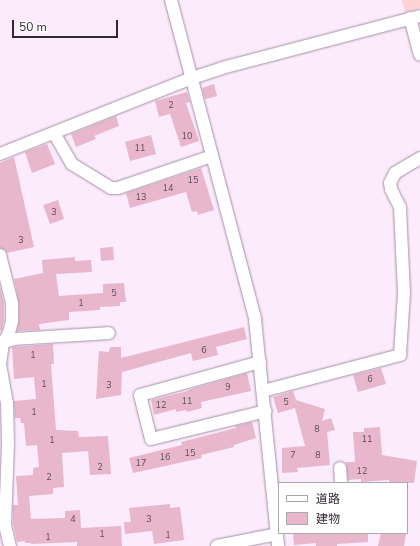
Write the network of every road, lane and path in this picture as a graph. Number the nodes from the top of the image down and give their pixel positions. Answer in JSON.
{"nodes":[{"id":1,"x":171,"y":0,"type":"edge"},
{"id":2,"x":415,"y":17,"type":"edge"},
{"id":3,"x":420,"y":55,"type":"edge"},
{"id":4,"x":192,"y":78,"type":"junction"},
{"id":5,"x":54,"y":133,"type":"junction"},
{"id":6,"x":0,"y":154,"type":"edge"},
{"id":7,"x":212,"y":156,"type":"junction"},
{"id":8,"x":420,"y":158,"type":"edge"},
{"id":9,"x":0,"y":255,"type":"edge"},
{"id":10,"x":109,"y":333,"type":"dead end"},
{"id":11,"x":2,"y":343,"type":"edge"},
{"id":12,"x":260,"y":362,"type":"junction"},
{"id":13,"x":264,"y":391,"type":"junction"},
{"id":14,"x":266,"y":411,"type":"junction"},
{"id":15,"x":340,"y":468,"type":"dead end"},
{"id":16,"x":340,"y":482,"type":"edge"},
{"id":17,"x":275,"y":490,"type":"edge"},
{"id":18,"x":277,"y":534,"type":"junction"},
{"id":19,"x":10,"y":546,"type":"edge"},
{"id":20,"x":217,"y":546,"type":"edge"},
{"id":21,"x":278,"y":546,"type":"edge"}],
"edges":[{"from":1,"to":4,"type":"street"},
{"from":2,"to":3,"type":"street"},
{"from":2,"to":4,"type":"street"},
{"from":4,"to":5,"type":"street"},
{"from":4,"to":7,"type":"street"},
{"from":5,"to":6,"type":"street"},
{"from":5,"to":7,"type":"street"},
{"from":7,"to":12,"type":"street"},
{"from":8,"to":13,"type":"street"},
{"from":9,"to":11,"type":"street"},
{"from":10,"to":11,"type":"street"},
{"from":11,"to":19,"type":"street"},
{"from":12,"to":13,"type":"street"},
{"from":12,"to":14,"type":"street"},
{"from":13,"to":14,"type":"street"},
{"from":14,"to":17,"type":"street"},
{"from":15,"to":16,"type":"street"},
{"from":17,"to":18,"type":"street"},
{"from":18,"to":20,"type":"street"},
{"from":18,"to":21,"type":"street"}]}
